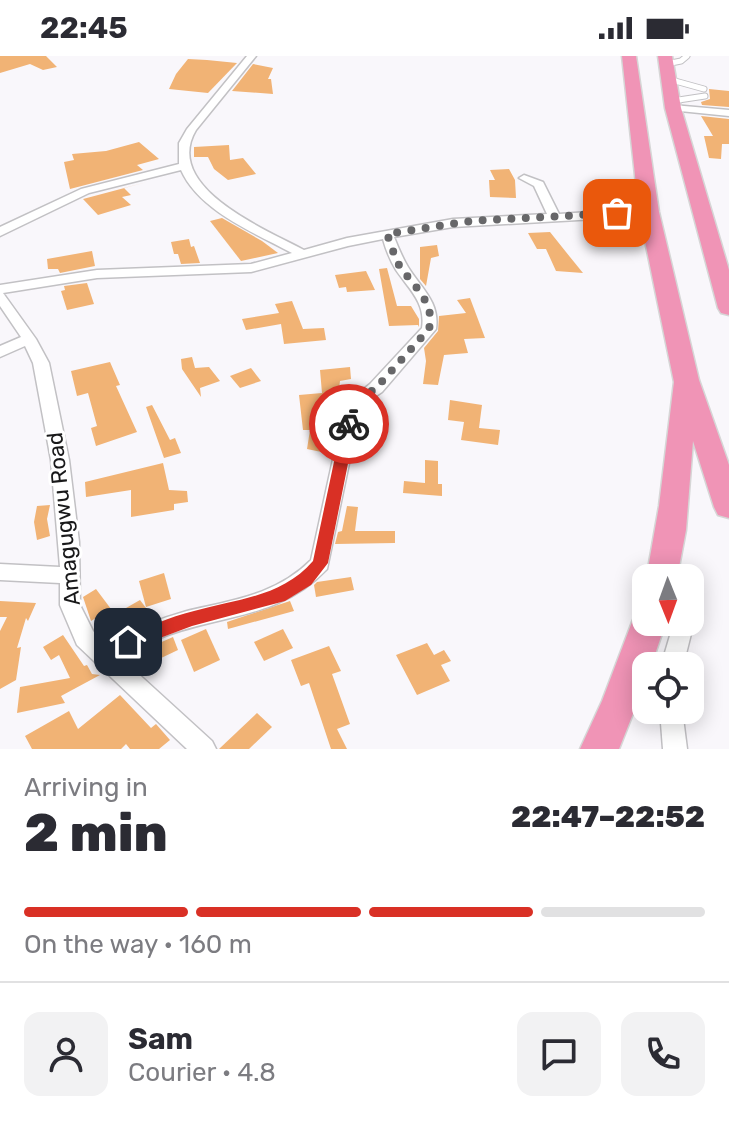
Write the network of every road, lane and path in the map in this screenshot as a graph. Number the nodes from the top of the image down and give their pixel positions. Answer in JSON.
{"nodes":[{"id":1,"x":252,"y":56,"type":"edge"},
{"id":2,"x":629,"y":56,"type":"edge"},
{"id":3,"x":687,"y":56,"type":"edge"},
{"id":4,"x":667,"y":66,"type":"edge"},
{"id":5,"x":704,"y":89,"type":"dead end"},
{"id":6,"x":705,"y":96,"type":"dead end"},
{"id":7,"x":672,"y":105,"type":"junction"},
{"id":8,"x":729,"y":113,"type":"edge"},
{"id":9,"x":183,"y":166,"type":"junction"},
{"id":10,"x":524,"y":178,"type":"dead end"},
{"id":11,"x":649,"y":212,"type":"junction"},
{"id":12,"x":554,"y":216,"type":"junction"},
{"id":13,"x":0,"y":232,"type":"edge"},
{"id":14,"x":387,"y":234,"type":"junction"},
{"id":15,"x":301,"y":253,"type":"junction"},
{"id":16,"x":0,"y":289,"type":"edge"},
{"id":17,"x":0,"y":296,"type":"edge"},
{"id":18,"x":729,"y":308,"type":"edge"},
{"id":19,"x":29,"y":339,"type":"junction"},
{"id":20,"x":0,"y":352,"type":"edge"},
{"id":21,"x":686,"y":380,"type":"junction"},
{"id":22,"x":729,"y":507,"type":"edge"},
{"id":23,"x":663,"y":564,"type":"edge"},
{"id":24,"x":0,"y":572,"type":"edge"},
{"id":25,"x":71,"y":576,"type":"junction"},
{"id":26,"x":644,"y":636,"type":"edge"},
{"id":27,"x":104,"y":657,"type":"junction"},
{"id":28,"x":672,"y":724,"type":"edge"},
{"id":29,"x":204,"y":749,"type":"edge"},
{"id":30,"x":599,"y":749,"type":"edge"},
{"id":31,"x":675,"y":749,"type":"edge"}],
"edges":[{"from":1,"to":9,"type":"street"},
{"from":2,"to":11,"type":"highway"},
{"from":3,"to":4,"type":"lane"},
{"from":4,"to":5,"type":"lane"},
{"from":4,"to":7,"type":"highway"},
{"from":6,"to":7,"type":"lane"},
{"from":7,"to":8,"type":"street"},
{"from":7,"to":18,"type":"highway"},
{"from":9,"to":13,"type":"street"},
{"from":9,"to":15,"type":"street"},
{"from":10,"to":12,"type":"street"},
{"from":11,"to":12,"type":"street"},
{"from":11,"to":21,"type":"highway"},
{"from":12,"to":14,"type":"street"},
{"from":14,"to":15,"type":"street"},
{"from":14,"to":27,"type":"street"},
{"from":15,"to":16,"type":"street"},
{"from":17,"to":19,"type":"street","name":"Amagugwu Road"},
{"from":19,"to":20,"type":"street"},
{"from":19,"to":25,"type":"street","name":"Amagugwu Road"},
{"from":21,"to":22,"type":"highway"},
{"from":21,"to":23,"type":"highway"},
{"from":24,"to":25,"type":"street"},
{"from":25,"to":27,"type":"street","name":"Amagugwu Road"},
{"from":26,"to":30,"type":"highway"},
{"from":27,"to":29,"type":"street","name":"Amagugwu Road"},
{"from":28,"to":31,"type":"street"}]}
